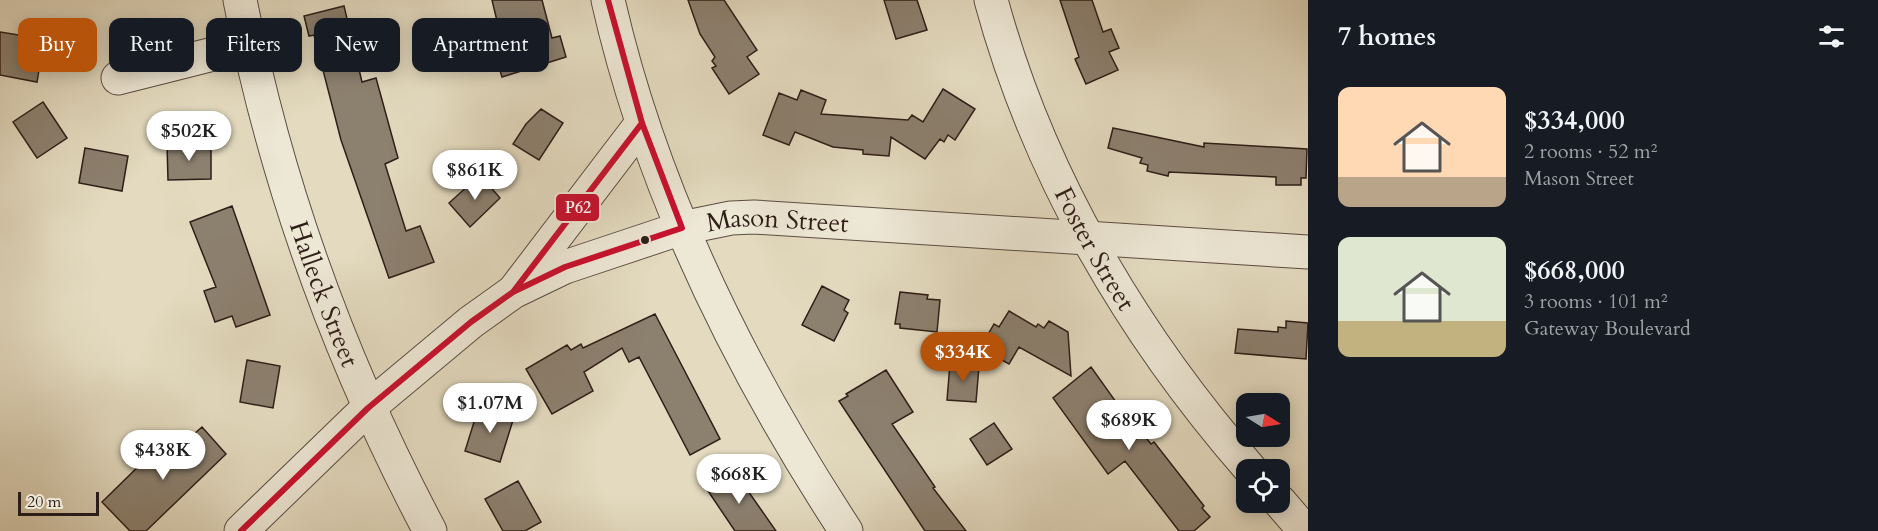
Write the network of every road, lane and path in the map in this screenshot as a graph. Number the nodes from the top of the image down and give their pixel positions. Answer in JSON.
{"nodes":[{"id":1,"x":240,"y":0,"type":"edge"},
{"id":2,"x":608,"y":0,"type":"edge"},
{"id":3,"x":991,"y":0,"type":"edge"},
{"id":4,"x":244,"y":18,"type":"edge"},
{"id":5,"x":206,"y":56,"type":"edge"},
{"id":6,"x":256,"y":72,"type":"edge"},
{"id":7,"x":118,"y":78,"type":"dead end"},
{"id":8,"x":642,"y":123,"type":"junction"},
{"id":9,"x":682,"y":228,"type":"junction"},
{"id":10,"x":1090,"y":239,"type":"junction"},
{"id":11,"x":1308,"y":252,"type":"edge"},
{"id":12,"x":513,"y":292,"type":"junction"},
{"id":13,"x":368,"y":408,"type":"junction"},
{"id":14,"x":1242,"y":459,"type":"edge"},
{"id":15,"x":1289,"y":513,"type":"edge"},
{"id":16,"x":241,"y":531,"type":"edge"},
{"id":17,"x":430,"y":531,"type":"edge"},
{"id":18,"x":846,"y":531,"type":"edge"},
{"id":19,"x":1305,"y":531,"type":"edge"}],
"edges":[{"from":1,"to":4,"type":"street","name":"Halleck Street"},
{"from":2,"to":8,"type":"street"},
{"from":3,"to":10,"type":"street","name":"Foster Street"},
{"from":5,"to":7,"type":"street"},
{"from":6,"to":13,"type":"street","name":"Halleck Street"},
{"from":8,"to":9,"type":"street"},
{"from":8,"to":12,"type":"street"},
{"from":9,"to":10,"type":"street","name":"Mason Street"},
{"from":9,"to":12,"type":"street","name":"Mason Street"},
{"from":9,"to":18,"type":"street"},
{"from":10,"to":11,"type":"street","name":"Mason Street"},
{"from":10,"to":14,"type":"street","name":"Foster Street"},
{"from":12,"to":13,"type":"street","name":"Mason Street"},
{"from":13,"to":16,"type":"street","name":"Mason Street"},
{"from":13,"to":17,"type":"street","name":"Halleck Street"},
{"from":15,"to":19,"type":"street"}]}
